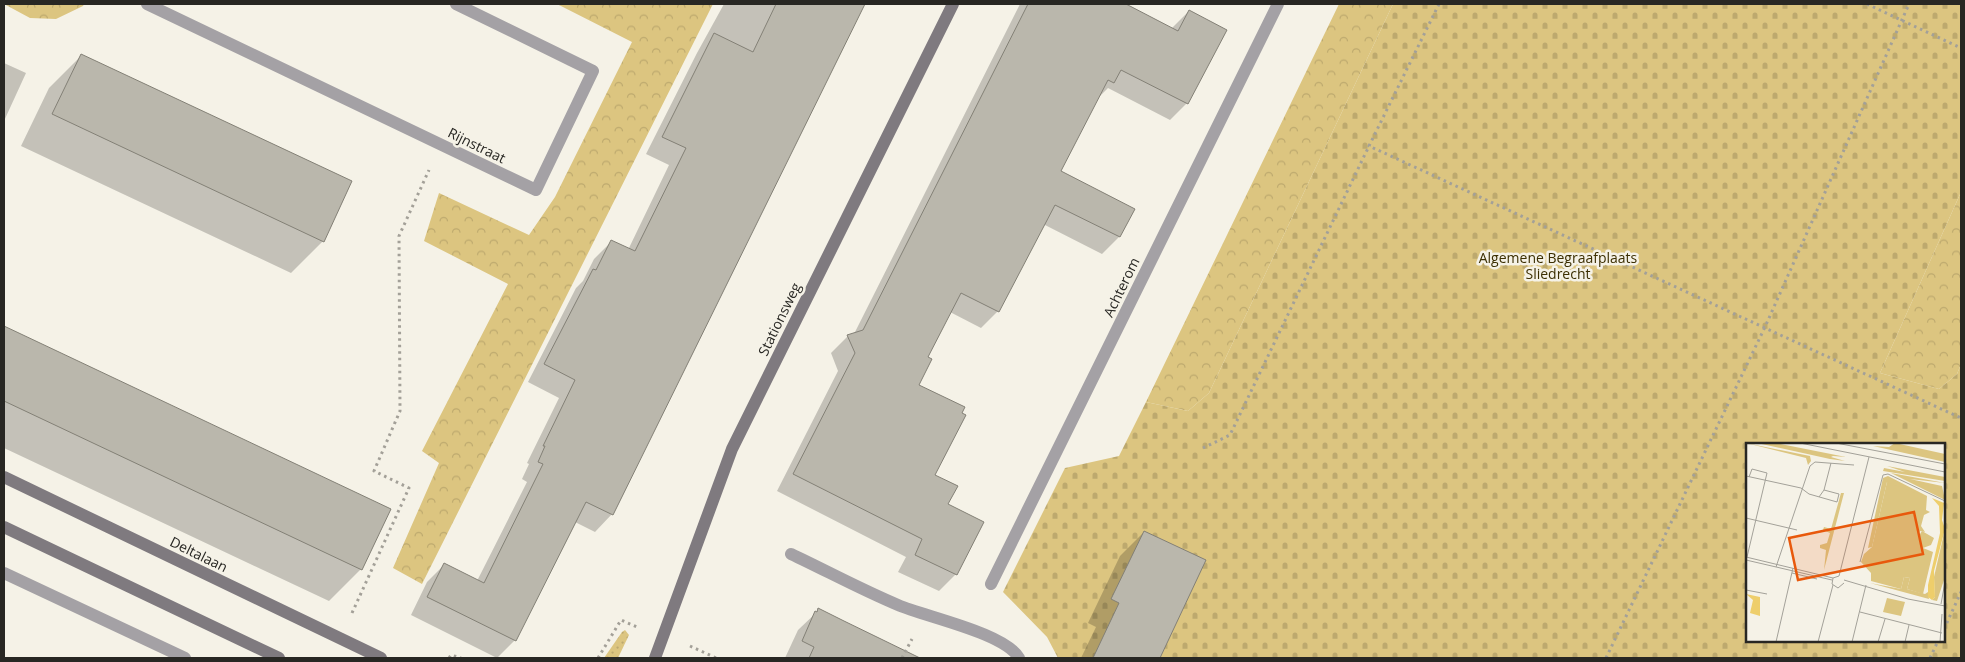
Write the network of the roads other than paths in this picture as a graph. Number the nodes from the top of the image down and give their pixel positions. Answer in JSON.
{"nodes":[{"id":1,"x":147,"y":4,"type":"edge"},
{"id":2,"x":456,"y":4,"type":"edge"},
{"id":3,"x":953,"y":4,"type":"edge"},
{"id":4,"x":1278,"y":4,"type":"edge"},
{"id":5,"x":4,"y":477,"type":"edge"},
{"id":6,"x":4,"y":526,"type":"edge"},
{"id":7,"x":791,"y":554,"type":"dead end"},
{"id":8,"x":4,"y":573,"type":"edge"},
{"id":9,"x":991,"y":584,"type":"dead end"},
{"id":10,"x":185,"y":658,"type":"edge"},
{"id":11,"x":279,"y":658,"type":"edge"},
{"id":12,"x":381,"y":658,"type":"edge"},
{"id":13,"x":655,"y":658,"type":"edge"},
{"id":14,"x":1019,"y":658,"type":"edge"}],
"edges":[{"from":1,"to":2,"type":"street","name":"Rijnstraat"},
{"from":3,"to":13,"type":"street","name":"Stationsweg"},
{"from":4,"to":9,"type":"street","name":"Achterom"},
{"from":5,"to":12,"type":"street","name":"Deltalaan"},
{"from":6,"to":11,"type":"street"},
{"from":7,"to":14,"type":"street"},
{"from":8,"to":10,"type":"street"}]}
